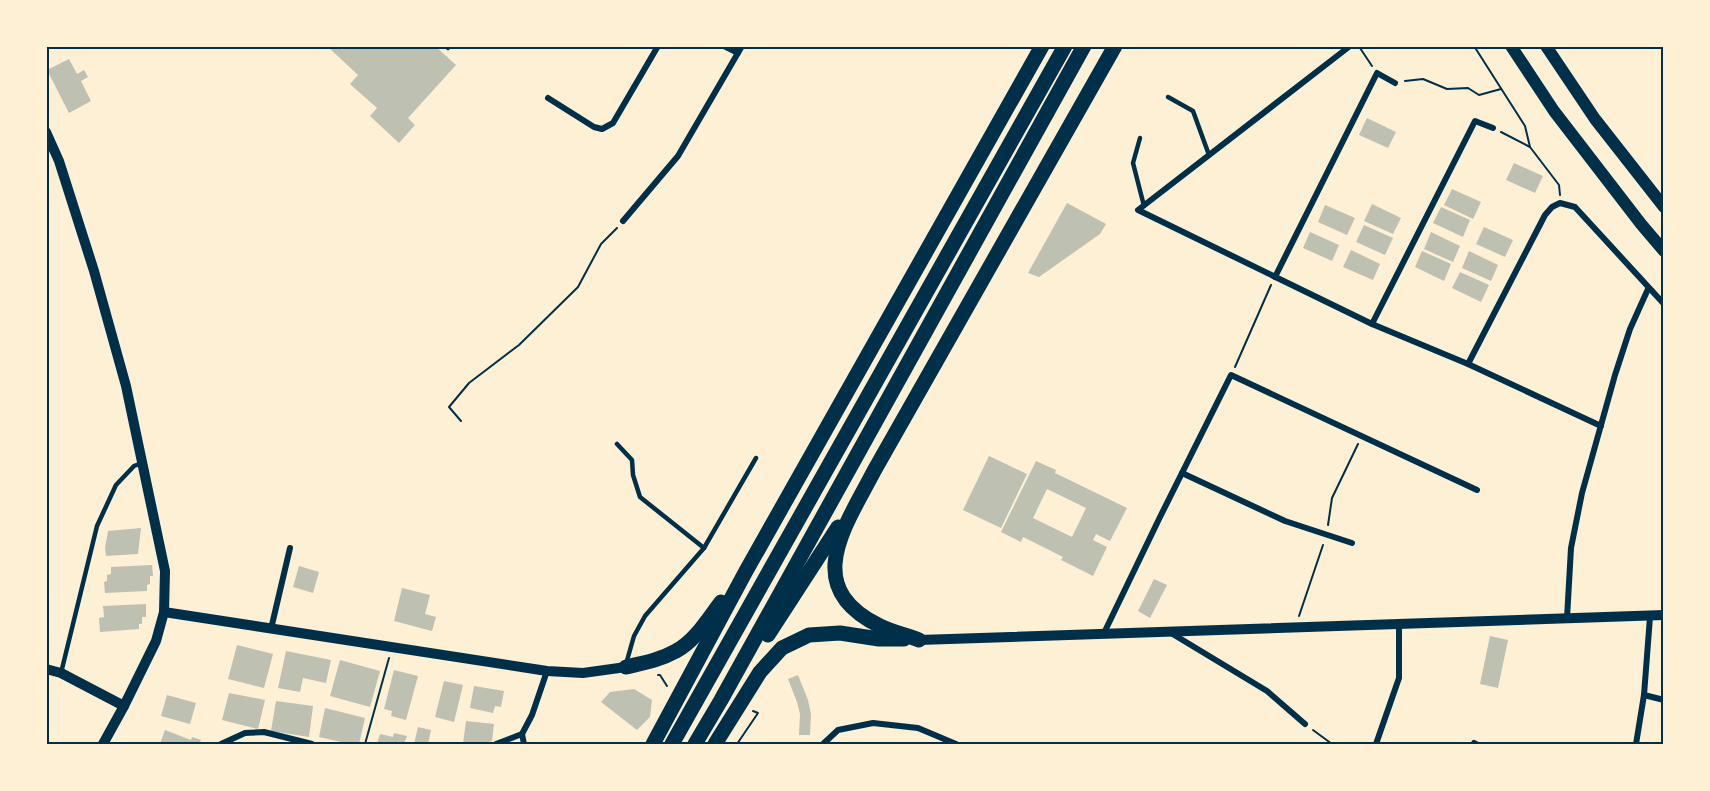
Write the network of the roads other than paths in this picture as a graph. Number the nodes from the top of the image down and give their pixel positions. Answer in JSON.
{"nodes":[{"id":1,"x":658,"y":46,"type":"edge"},
{"id":2,"x":724,"y":46,"type":"edge"},
{"id":3,"x":1042,"y":46,"type":"edge"},
{"id":4,"x":1065,"y":46,"type":"edge"},
{"id":5,"x":1084,"y":46,"type":"edge"},
{"id":6,"x":1115,"y":46,"type":"edge"},
{"id":7,"x":1350,"y":46,"type":"edge"},
{"id":8,"x":1511,"y":46,"type":"edge"},
{"id":9,"x":1546,"y":46,"type":"edge"},
{"id":10,"x":740,"y":50,"type":"edge"},
{"id":11,"x":1395,"y":83,"type":"road end"},
{"id":12,"x":1168,"y":97,"type":"dead end"},
{"id":13,"x":548,"y":98,"type":"dead end"},
{"id":14,"x":1493,"y":128,"type":"road end"},
{"id":15,"x":46,"y":132,"type":"edge"},
{"id":16,"x":1140,"y":138,"type":"dead end"},
{"id":17,"x":1209,"y":155,"type":"junction"},
{"id":18,"x":1144,"y":206,"type":"junction"},
{"id":19,"x":1664,"y":207,"type":"edge"},
{"id":20,"x":623,"y":221,"type":"road end"},
{"id":21,"x":1664,"y":251,"type":"edge"},
{"id":22,"x":1275,"y":277,"type":"junction"},
{"id":23,"x":1648,"y":289,"type":"junction"},
{"id":24,"x":1664,"y":304,"type":"edge"},
{"id":25,"x":1372,"y":324,"type":"junction"},
{"id":26,"x":1468,"y":364,"type":"junction"},
{"id":27,"x":1601,"y":426,"type":"junction"},
{"id":28,"x":617,"y":444,"type":"dead end"},
{"id":29,"x":756,"y":458,"type":"dead end"},
{"id":30,"x":143,"y":462,"type":"junction"},
{"id":31,"x":874,"y":471,"type":"junction"},
{"id":32,"x":1182,"y":473,"type":"junction"},
{"id":33,"x":1477,"y":490,"type":"dead end"},
{"id":34,"x":1352,"y":543,"type":"dead end"},
{"id":35,"x":290,"y":548,"type":"dead end"},
{"id":36,"x":704,"y":548,"type":"junction"},
{"id":37,"x":746,"y":571,"type":"junction"},
{"id":38,"x":164,"y":612,"type":"junction"},
{"id":39,"x":1664,"y":615,"type":"edge"},
{"id":40,"x":1650,"y":617,"type":"junction"},
{"id":41,"x":1567,"y":618,"type":"junction"},
{"id":42,"x":1399,"y":625,"type":"junction"},
{"id":43,"x":271,"y":628,"type":"junction"},
{"id":44,"x":1168,"y":632,"type":"junction"},
{"id":45,"x":1104,"y":633,"type":"junction"},
{"id":46,"x":919,"y":640,"type":"junction"},
{"id":47,"x":626,"y":667,"type":"junction"},
{"id":48,"x":46,"y":669,"type":"edge"},
{"id":49,"x":547,"y":671,"type":"junction"},
{"id":50,"x":61,"y":673,"type":"junction"},
{"id":51,"x":1644,"y":695,"type":"junction"},
{"id":52,"x":721,"y":700,"type":"junction"},
{"id":53,"x":1664,"y":700,"type":"edge"},
{"id":54,"x":124,"y":706,"type":"junction"},
{"id":55,"x":1305,"y":724,"type":"road end"},
{"id":56,"x":522,"y":734,"type":"junction"},
{"id":57,"x":103,"y":744,"type":"edge"},
{"id":58,"x":221,"y":744,"type":"edge"},
{"id":59,"x":312,"y":744,"type":"edge"},
{"id":60,"x":496,"y":744,"type":"edge"},
{"id":61,"x":524,"y":744,"type":"edge"},
{"id":62,"x":653,"y":744,"type":"edge"},
{"id":63,"x":672,"y":744,"type":"edge"},
{"id":64,"x":695,"y":744,"type":"edge"},
{"id":65,"x":715,"y":744,"type":"edge"},
{"id":66,"x":823,"y":744,"type":"edge"},
{"id":67,"x":956,"y":744,"type":"edge"},
{"id":68,"x":1376,"y":744,"type":"edge"},
{"id":69,"x":1636,"y":744,"type":"edge"}],
"edges":[{"from":1,"to":13,"type":"street"},
{"from":2,"to":10,"type":"street"},
{"from":3,"to":37,"type":"highway"},
{"from":4,"to":63,"type":"highway"},
{"from":5,"to":52,"type":"highway"},
{"from":6,"to":31,"type":"highway"},
{"from":7,"to":17,"type":"street"},
{"from":8,"to":21,"type":"main road"},
{"from":9,"to":19,"type":"main road"},
{"from":10,"to":20,"type":"street"},
{"from":11,"to":22,"type":"street"},
{"from":12,"to":17,"type":"lane"},
{"from":14,"to":25,"type":"street"},
{"from":15,"to":30,"type":"street"},
{"from":16,"to":18,"type":"lane"},
{"from":17,"to":18,"type":"street"},
{"from":18,"to":22,"type":"street"},
{"from":22,"to":25,"type":"street"},
{"from":23,"to":24,"type":"street"},
{"from":23,"to":26,"type":"street"},
{"from":23,"to":27,"type":"street"},
{"from":25,"to":26,"type":"street"},
{"from":26,"to":27,"type":"street"},
{"from":27,"to":41,"type":"street"},
{"from":28,"to":36,"type":"lane"},
{"from":29,"to":36,"type":"lane"},
{"from":30,"to":38,"type":"street"},
{"from":30,"to":50,"type":"lane"},
{"from":31,"to":46,"type":"highway"},
{"from":31,"to":52,"type":"highway"},
{"from":32,"to":33,"type":"street"},
{"from":32,"to":34,"type":"street"},
{"from":32,"to":45,"type":"street"},
{"from":35,"to":43,"type":"street"},
{"from":36,"to":47,"type":"lane"},
{"from":37,"to":47,"type":"highway"},
{"from":37,"to":62,"type":"highway"},
{"from":38,"to":43,"type":"street"},
{"from":38,"to":54,"type":"street"},
{"from":39,"to":40,"type":"street"},
{"from":40,"to":41,"type":"street"},
{"from":40,"to":51,"type":"street"},
{"from":41,"to":42,"type":"street"},
{"from":42,"to":44,"type":"street"},
{"from":42,"to":68,"type":"street"},
{"from":43,"to":49,"type":"street"},
{"from":44,"to":45,"type":"street"},
{"from":44,"to":55,"type":"street"},
{"from":45,"to":46,"type":"street"},
{"from":46,"to":65,"type":"highway"},
{"from":47,"to":49,"type":"street"},
{"from":48,"to":50,"type":"street"},
{"from":49,"to":56,"type":"street"},
{"from":50,"to":54,"type":"street"},
{"from":51,"to":53,"type":"street"},
{"from":51,"to":69,"type":"street"},
{"from":52,"to":64,"type":"highway"},
{"from":54,"to":57,"type":"street"},
{"from":56,"to":60,"type":"street"},
{"from":56,"to":61,"type":"street"},
{"from":58,"to":59,"type":"street"},
{"from":66,"to":67,"type":"street"}]}
